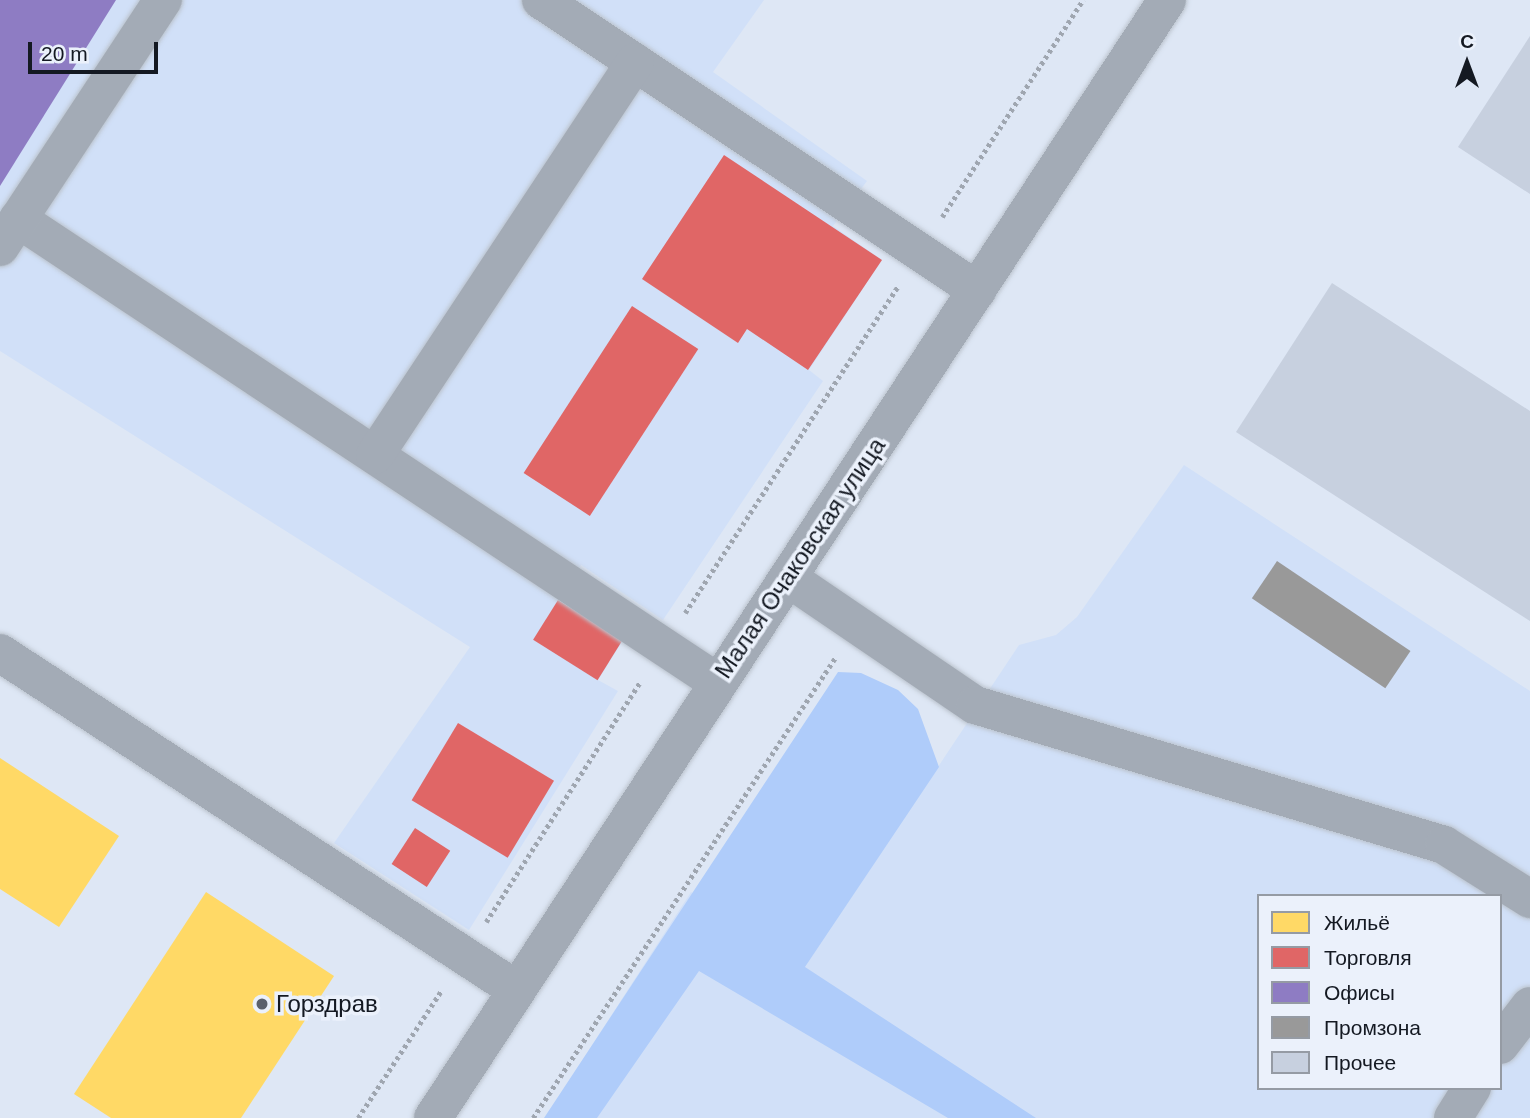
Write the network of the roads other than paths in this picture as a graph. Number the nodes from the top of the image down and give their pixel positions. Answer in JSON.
{"nodes":[{"id":1,"x":163,"y":0,"type":"edge"},
{"id":2,"x":541,"y":0,"type":"edge"},
{"id":3,"x":1167,"y":0,"type":"edge"},
{"id":4,"x":635,"y":62,"type":"junction"},
{"id":5,"x":9,"y":233,"type":"edge"},
{"id":6,"x":977,"y":289,"type":"junction"},
{"id":7,"x":375,"y":454,"type":"junction"},
{"id":8,"x":788,"y":578,"type":"junction"},
{"id":9,"x":0,"y":653,"type":"edge"},
{"id":10,"x":718,"y":682,"type":"junction"},
{"id":11,"x":1530,"y":898,"type":"edge"},
{"id":12,"x":517,"y":990,"type":"junction"},
{"id":13,"x":1530,"y":1006,"type":"edge"},
{"id":14,"x":1502,"y":1042,"type":"edge"},
{"id":15,"x":1471,"y":1090,"type":"edge"},
{"id":16,"x":433,"y":1118,"type":"edge"},
{"id":17,"x":1453,"y":1118,"type":"edge"}],
"edges":[{"from":1,"to":5,"type":"street"},
{"from":2,"to":4,"type":"street"},
{"from":3,"to":6,"type":"street","name":"Малая Очаковская улица"},
{"from":4,"to":6,"type":"street"},
{"from":4,"to":7,"type":"street"},
{"from":5,"to":7,"type":"street"},
{"from":6,"to":8,"type":"street","name":"Малая Очаковская улица"},
{"from":7,"to":10,"type":"street"},
{"from":8,"to":10,"type":"street","name":"Малая Очаковская улица"},
{"from":8,"to":11,"type":"street"},
{"from":9,"to":12,"type":"street"},
{"from":10,"to":12,"type":"street","name":"Малая Очаковская улица"},
{"from":12,"to":16,"type":"street","name":"Малая Очаковская улица"},
{"from":13,"to":14,"type":"street"},
{"from":15,"to":17,"type":"street"}]}
